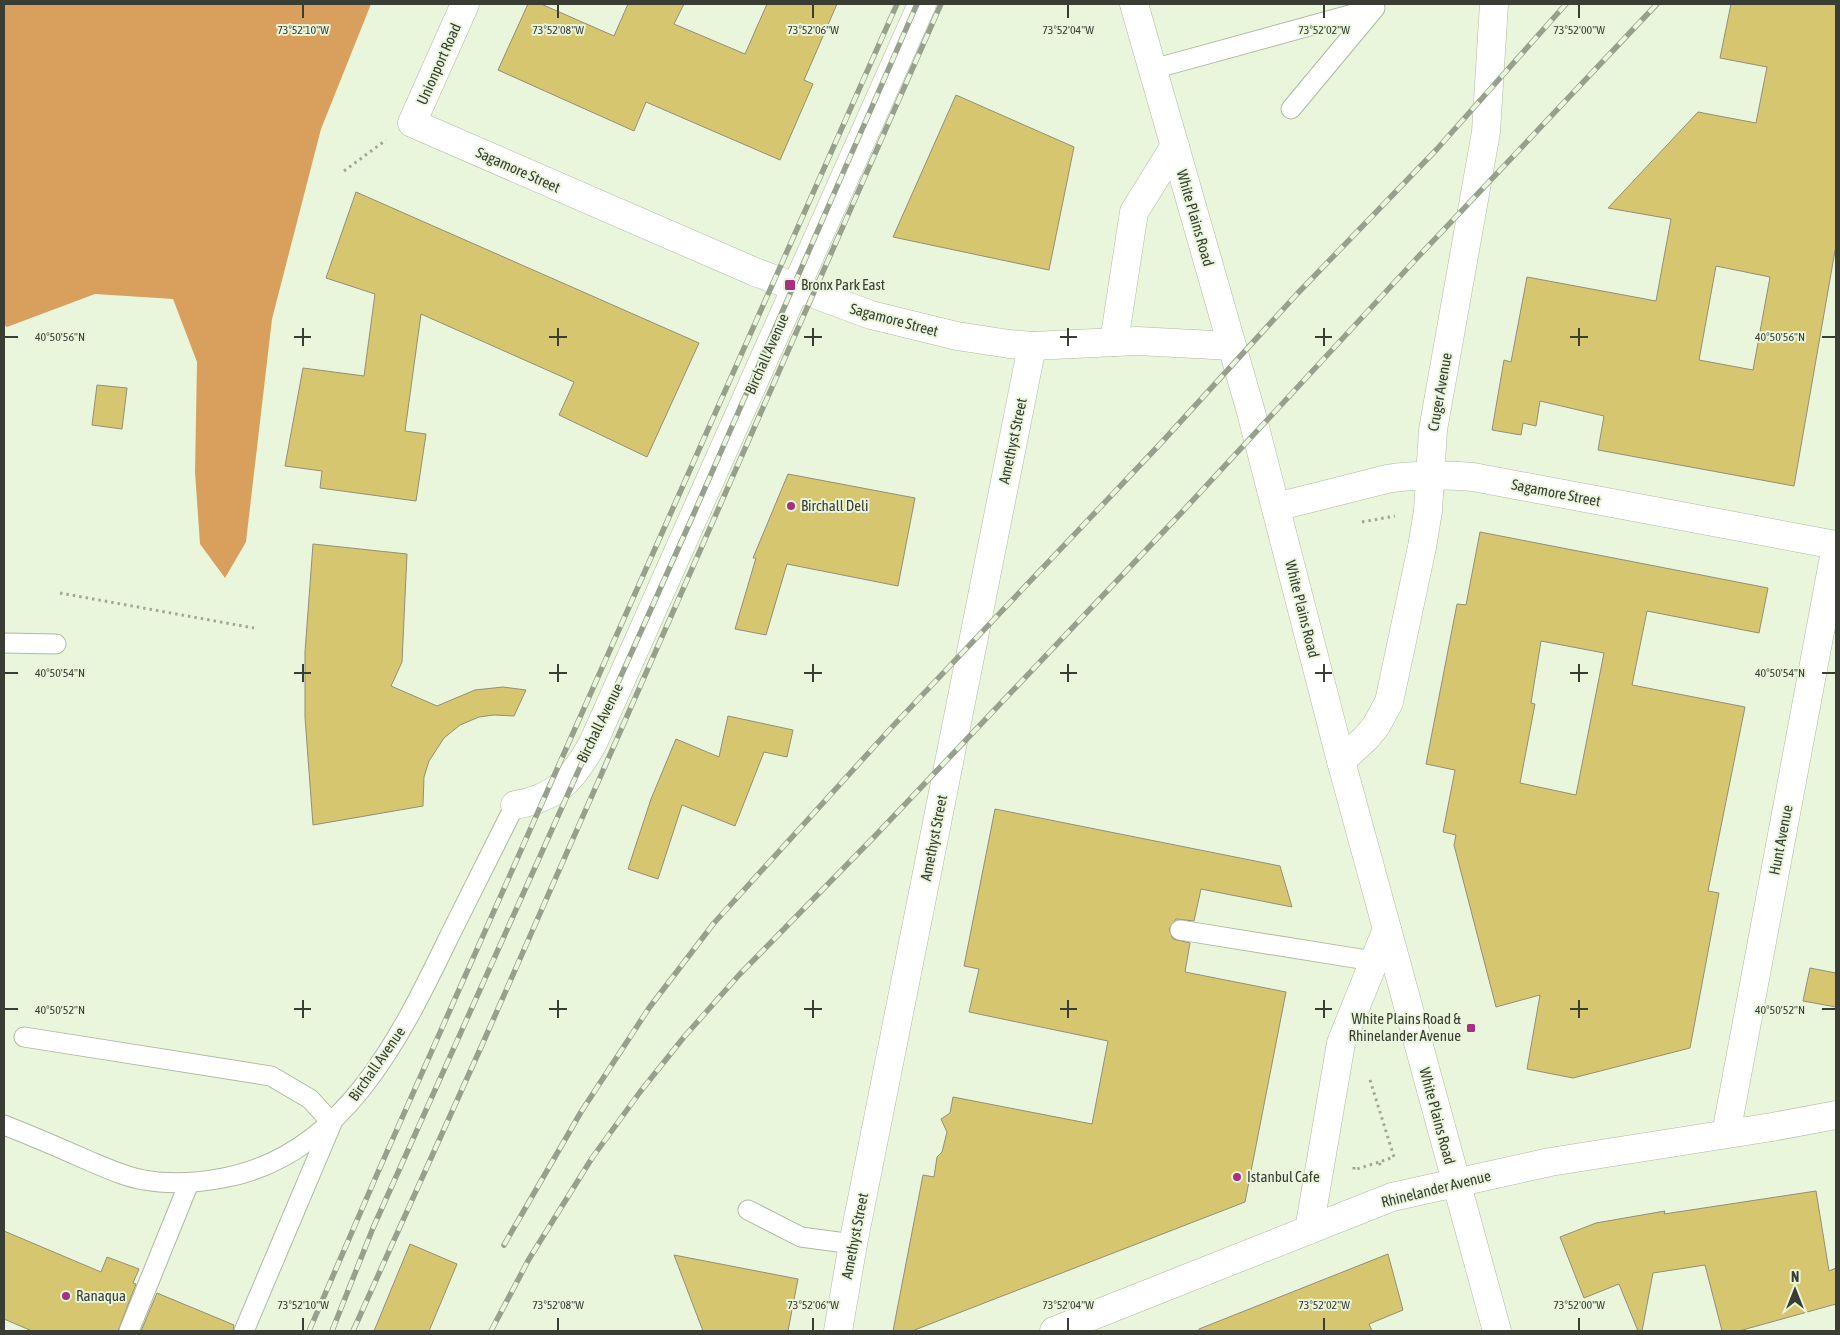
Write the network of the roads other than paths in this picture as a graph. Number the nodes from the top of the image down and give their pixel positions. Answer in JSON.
{"nodes":[{"id":1,"x":465,"y":4,"type":"edge"},
{"id":2,"x":922,"y":4,"type":"edge"},
{"id":3,"x":1134,"y":4,"type":"edge"},
{"id":4,"x":1494,"y":4,"type":"edge"},
{"id":5,"x":1153,"y":69,"type":"junction"},
{"id":6,"x":1291,"y":109,"type":"dead end"},
{"id":7,"x":412,"y":123,"type":"joint"},
{"id":8,"x":1175,"y":146,"type":"junction"},
{"id":9,"x":796,"y":288,"type":"junction"},
{"id":10,"x":1114,"y":342,"type":"junction"},
{"id":11,"x":1032,"y":346,"type":"junction"},
{"id":12,"x":1232,"y":346,"type":"junction"},
{"id":13,"x":1430,"y":475,"type":"junction"},
{"id":14,"x":1276,"y":508,"type":"junction"},
{"id":15,"x":1836,"y":546,"type":"edge"},
{"id":16,"x":4,"y":643,"type":"edge"},
{"id":17,"x":56,"y":644,"type":"dead end"},
{"id":18,"x":1341,"y":761,"type":"junction"},
{"id":19,"x":516,"y":805,"type":"joint"},
{"id":20,"x":1387,"y":929,"type":"junction"},
{"id":21,"x":1180,"y":930,"type":"dead end"},
{"id":22,"x":1373,"y":961,"type":"junction"},
{"id":23,"x":24,"y":1037,"type":"dead end"},
{"id":24,"x":1836,"y":1115,"type":"edge"},
{"id":25,"x":332,"y":1123,"type":"junction"},
{"id":26,"x":4,"y":1125,"type":"edge"},
{"id":27,"x":1726,"y":1134,"type":"junction"},
{"id":28,"x":1456,"y":1182,"type":"junction"},
{"id":29,"x":189,"y":1183,"type":"junction"},
{"id":30,"x":748,"y":1210,"type":"dead end"},
{"id":31,"x":1309,"y":1230,"type":"junction"},
{"id":32,"x":853,"y":1244,"type":"junction"},
{"id":33,"x":1101,"y":1322,"type":"edge"},
{"id":34,"x":129,"y":1331,"type":"edge"},
{"id":35,"x":244,"y":1331,"type":"edge"},
{"id":36,"x":838,"y":1331,"type":"edge"},
{"id":37,"x":1054,"y":1331,"type":"edge"},
{"id":38,"x":1497,"y":1331,"type":"edge"}],
"edges":[{"from":1,"to":7,"type":"street","name":"Unionport Road"},
{"from":2,"to":9,"type":"street","name":"Birchall Avenue"},
{"from":3,"to":5,"type":"street","name":"White Plains Road"},
{"from":4,"to":13,"type":"street","name":"Cruger Avenue"},
{"from":5,"to":6,"type":"lane"},
{"from":5,"to":8,"type":"street","name":"White Plains Road"},
{"from":7,"to":9,"type":"street","name":"Sagamore Street"},
{"from":8,"to":10,"type":"street"},
{"from":8,"to":12,"type":"street","name":"White Plains Road"},
{"from":9,"to":11,"type":"street","name":"Sagamore Street"},
{"from":9,"to":19,"type":"street","name":"Birchall Avenue"},
{"from":10,"to":11,"type":"street","name":"Sagamore Street"},
{"from":10,"to":12,"type":"street","name":"Sagamore Street"},
{"from":11,"to":32,"type":"street","name":"Amethyst Street"},
{"from":12,"to":14,"type":"street","name":"White Plains Road"},
{"from":13,"to":14,"type":"street","name":"Sagamore Street"},
{"from":13,"to":15,"type":"street","name":"Sagamore Street"},
{"from":13,"to":18,"type":"street","name":"Cruger Avenue"},
{"from":14,"to":18,"type":"street","name":"White Plains Road"},
{"from":15,"to":27,"type":"street","name":"Hunt Avenue"},
{"from":16,"to":17,"type":"lane"},
{"from":18,"to":20,"type":"street","name":"White Plains Road"},
{"from":19,"to":25,"type":"lane","name":"Birchall Avenue"},
{"from":20,"to":22,"type":"street"},
{"from":20,"to":28,"type":"street","name":"White Plains Road"},
{"from":21,"to":22,"type":"lane"},
{"from":22,"to":31,"type":"street"},
{"from":23,"to":25,"type":"lane"},
{"from":24,"to":27,"type":"street","name":"Rhinelander Avenue"},
{"from":25,"to":29,"type":"lane","name":"Birchall Avenue"},
{"from":25,"to":35,"type":"lane"},
{"from":26,"to":29,"type":"lane","name":"Birchall Avenue"},
{"from":27,"to":28,"type":"street","name":"Rhinelander Avenue"},
{"from":28,"to":31,"type":"street","name":"Rhinelander Avenue"},
{"from":28,"to":38,"type":"street","name":"White Plains Road"},
{"from":29,"to":34,"type":"lane"},
{"from":30,"to":32,"type":"lane"},
{"from":31,"to":33,"type":"street","name":"Rhinelander Avenue"},
{"from":32,"to":36,"type":"street","name":"Amethyst Street"},
{"from":33,"to":37,"type":"street","name":"Rhinelander Avenue"}]}
